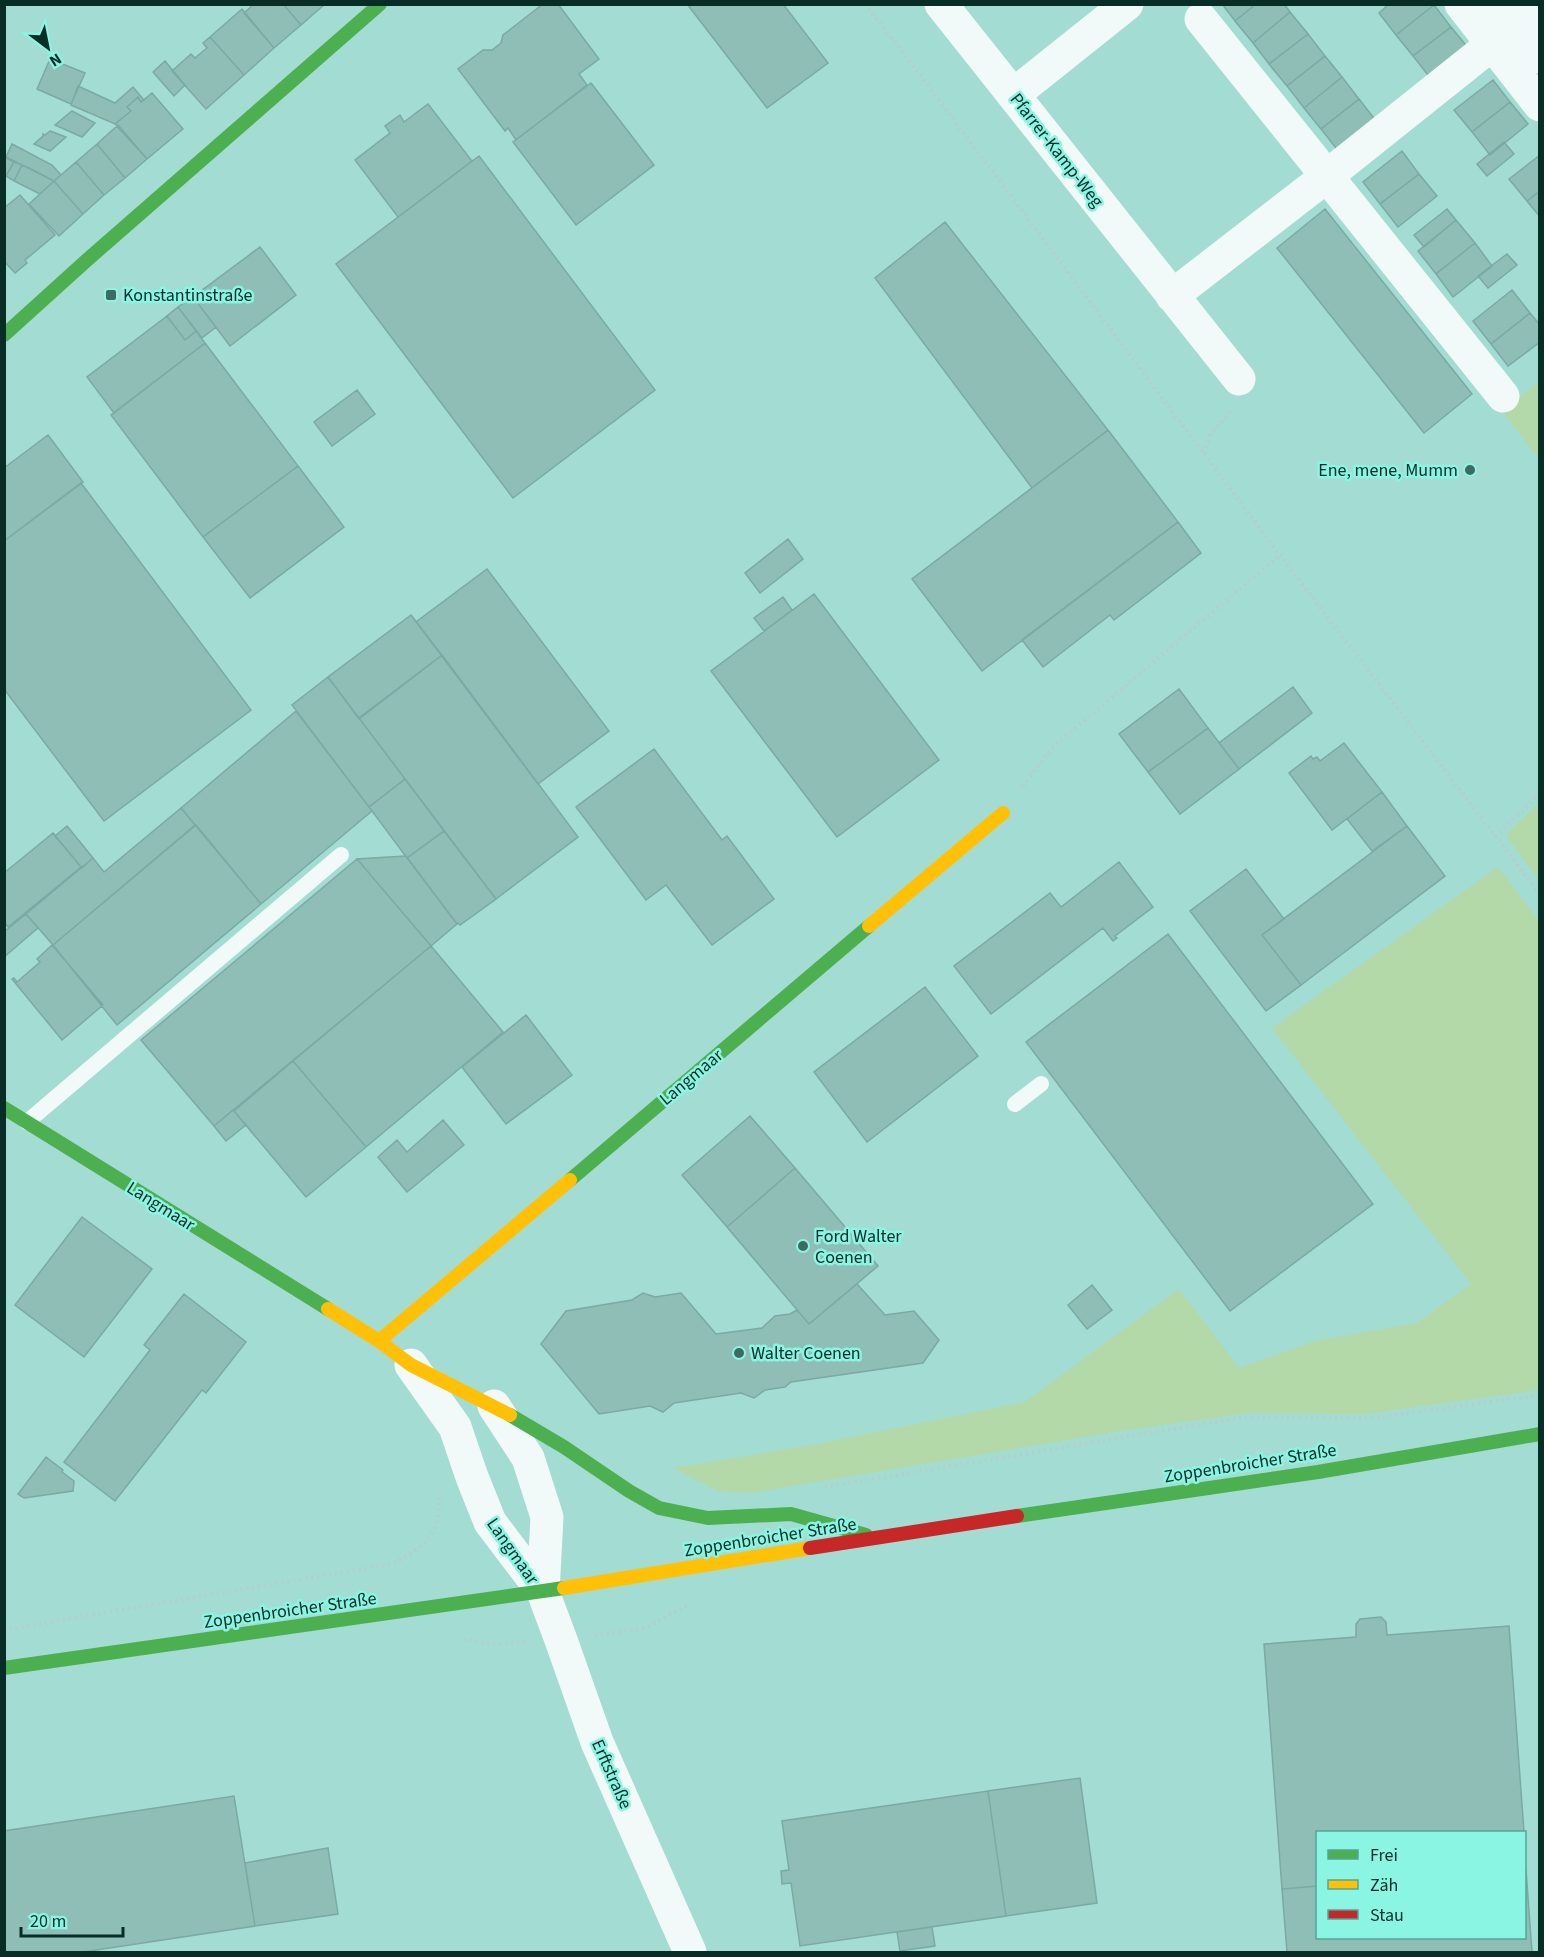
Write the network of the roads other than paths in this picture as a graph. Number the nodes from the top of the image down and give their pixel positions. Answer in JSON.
{"nodes":[{"id":1,"x":380,"y":4,"type":"edge"},
{"id":2,"x":941,"y":4,"type":"edge"},
{"id":3,"x":1127,"y":4,"type":"edge"},
{"id":4,"x":1461,"y":4,"type":"edge"},
{"id":5,"x":1201,"y":19,"type":"dead end"},
{"id":6,"x":1511,"y":20,"type":"edge"},
{"id":7,"x":1539,"y":57,"type":"edge"},
{"id":8,"x":1013,"y":95,"type":"junction"},
{"id":9,"x":1539,"y":105,"type":"edge"},
{"id":10,"x":1327,"y":176,"type":"junction"},
{"id":11,"x":1172,"y":296,"type":"junction"},
{"id":12,"x":4,"y":335,"type":"edge"},
{"id":13,"x":1239,"y":379,"type":"road end"},
{"id":14,"x":1503,"y":396,"type":"dead end"},
{"id":15,"x":1003,"y":813,"type":"road end"},
{"id":16,"x":340,"y":855,"type":"dead end"},
{"id":17,"x":1041,"y":1084,"type":"dead end"},
{"id":18,"x":1015,"y":1104,"type":"dead end"},
{"id":19,"x":4,"y":1108,"type":"edge"},
{"id":20,"x":27,"y":1122,"type":"junction"},
{"id":21,"x":379,"y":1341,"type":"junction"},
{"id":22,"x":411,"y":1365,"type":"junction"},
{"id":23,"x":494,"y":1406,"type":"junction"},
{"id":24,"x":1539,"y":1434,"type":"edge"},
{"id":25,"x":875,"y":1538,"type":"junction"},
{"id":26,"x":543,"y":1592,"type":"junction"},
{"id":27,"x":4,"y":1668,"type":"edge"},
{"id":28,"x":690,"y":1953,"type":"edge"}],
"edges":[{"from":1,"to":12,"type":"street"},
{"from":2,"to":8,"type":"street","name":"Pfarrer-Kamp-Weg"},
{"from":3,"to":8,"type":"street"},
{"from":4,"to":6,"type":"street"},
{"from":5,"to":10,"type":"street"},
{"from":6,"to":7,"type":"street"},
{"from":6,"to":9,"type":"street"},
{"from":6,"to":10,"type":"street"},
{"from":8,"to":11,"type":"street","name":"Pfarrer-Kamp-Weg"},
{"from":10,"to":11,"type":"street"},
{"from":10,"to":14,"type":"street"},
{"from":11,"to":13,"type":"street","name":"Pfarrer-Kamp-Weg"},
{"from":15,"to":21,"type":"street","name":"Langmaar"},
{"from":16,"to":20,"type":"lane"},
{"from":17,"to":18,"type":"lane"},
{"from":19,"to":20,"type":"street","name":"Langmaar"},
{"from":20,"to":21,"type":"street","name":"Langmaar"},
{"from":21,"to":22,"type":"street","name":"Langmaar"},
{"from":22,"to":23,"type":"street","name":"Langmaar"},
{"from":22,"to":26,"type":"street","name":"Langmaar"},
{"from":23,"to":25,"type":"street","name":"Langmaar"},
{"from":23,"to":26,"type":"street","name":"Langmaar"},
{"from":24,"to":25,"type":"street","name":"Zoppenbroicher Straße"},
{"from":25,"to":26,"type":"street","name":"Zoppenbroicher Straße"},
{"from":26,"to":27,"type":"street","name":"Zoppenbroicher Straße"},
{"from":26,"to":28,"type":"street","name":"Erftstraße"}]}
